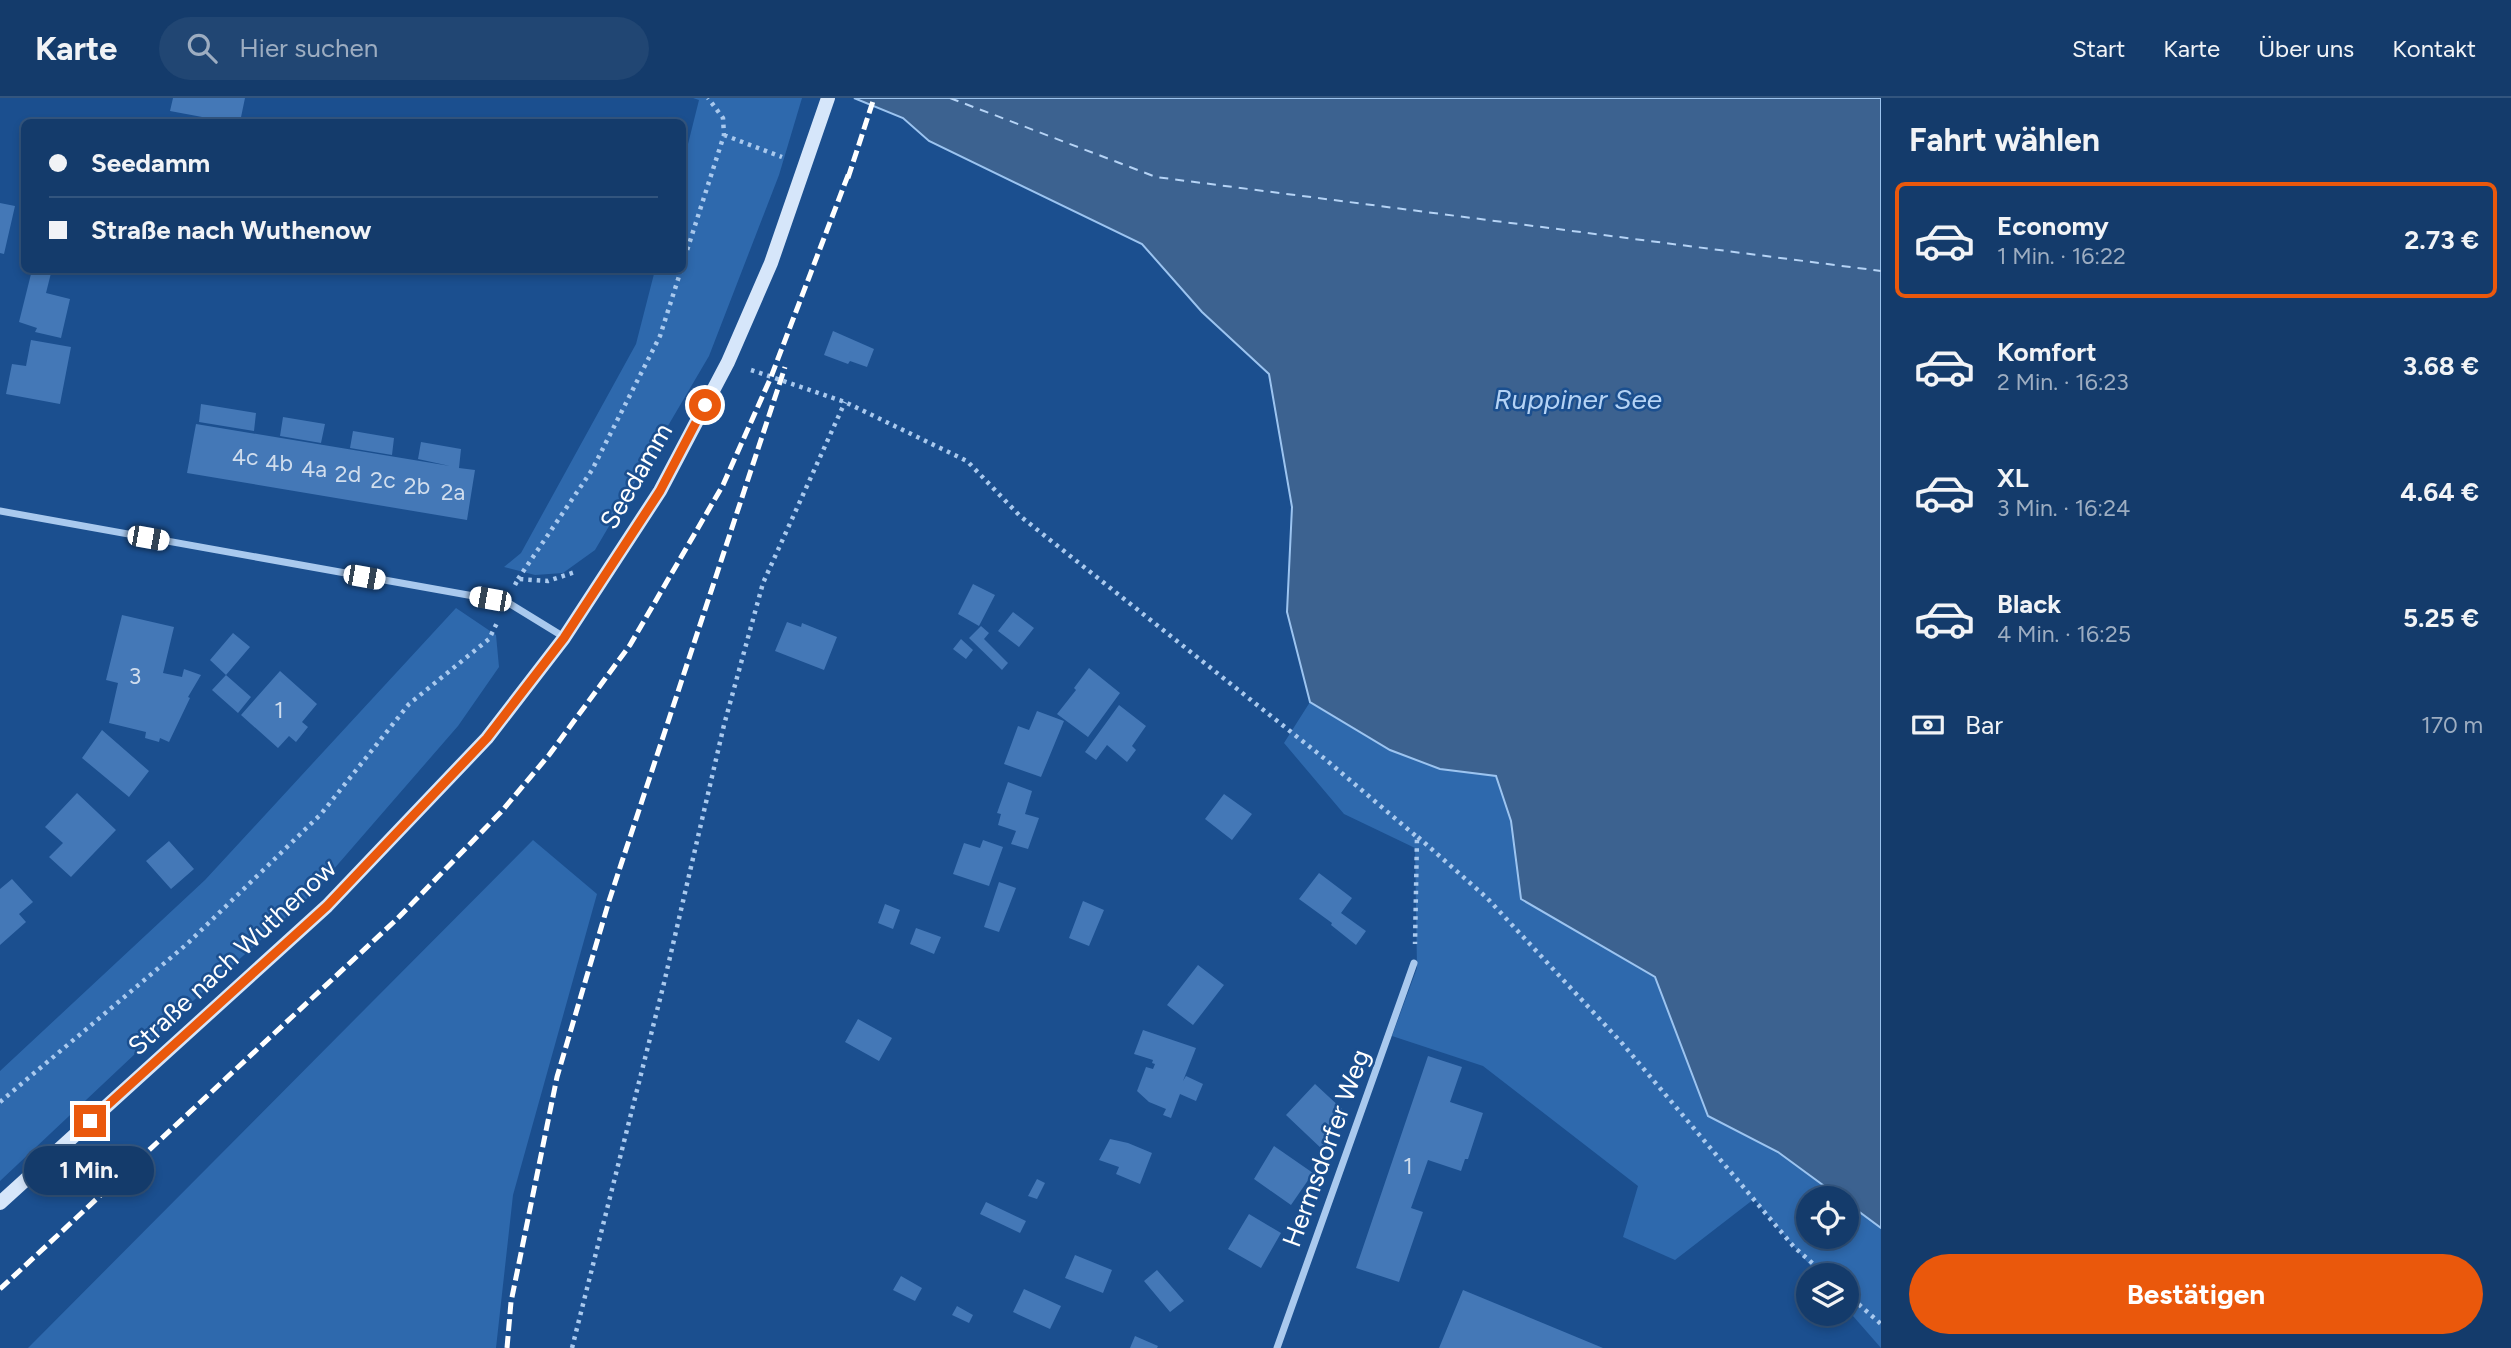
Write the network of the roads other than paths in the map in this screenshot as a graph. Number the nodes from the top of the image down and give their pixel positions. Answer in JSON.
{"nodes":[{"id":1,"x":828,"y":98,"type":"edge"},
{"id":2,"x":0,"y":511,"type":"edge"},
{"id":3,"x":564,"y":638,"type":"junction"},
{"id":4,"x":487,"y":738,"type":"joint"},
{"id":5,"x":1414,"y":962,"type":"road end"},
{"id":6,"x":0,"y":1203,"type":"edge"},
{"id":7,"x":1279,"y":1348,"type":"edge"}],
"edges":[{"from":1,"to":3,"type":"main road","name":"Seedamm"},
{"from":2,"to":3,"type":"street"},
{"from":3,"to":4,"type":"main road","name":"Seedamm"},
{"from":4,"to":6,"type":"main road","name":"Straße nach Wuthenow"},
{"from":5,"to":7,"type":"street","name":"Hermsdorfer Weg"}]}
